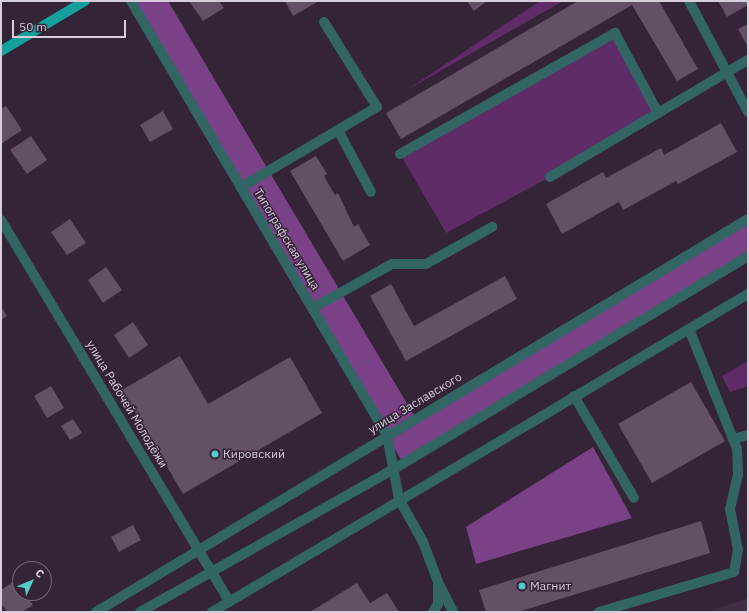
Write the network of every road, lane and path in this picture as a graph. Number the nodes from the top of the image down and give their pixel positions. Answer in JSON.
{"nodes":[{"id":1,"x":84,"y":1,"type":"edge"},
{"id":2,"x":130,"y":1,"type":"edge"},
{"id":3,"x":689,"y":1,"type":"edge"},
{"id":4,"x":324,"y":22,"type":"dead end"},
{"id":5,"x":1,"y":51,"type":"edge"},
{"id":6,"x":748,"y":60,"type":"edge"},
{"id":7,"x":727,"y":73,"type":"junction"},
{"id":8,"x":748,"y":112,"type":"edge"},
{"id":9,"x":658,"y":113,"type":"junction"},
{"id":10,"x":338,"y":130,"type":"junction"},
{"id":11,"x":400,"y":154,"type":"dead end"},
{"id":12,"x":550,"y":177,"type":"dead end"},
{"id":13,"x":241,"y":187,"type":"junction"},
{"id":14,"x":371,"y":192,"type":"dead end"},
{"id":15,"x":748,"y":219,"type":"edge"},
{"id":16,"x":1,"y":220,"type":"edge"},
{"id":17,"x":492,"y":227,"type":"dead end"},
{"id":18,"x":748,"y":256,"type":"edge"},
{"id":19,"x":748,"y":294,"type":"edge"},
{"id":20,"x":313,"y":308,"type":"junction"},
{"id":21,"x":689,"y":329,"type":"junction"},
{"id":22,"x":574,"y":396,"type":"junction"},
{"id":23,"x":387,"y":435,"type":"junction"},
{"id":24,"x":748,"y":435,"type":"edge"},
{"id":25,"x":733,"y":439,"type":"junction"},
{"id":26,"x":394,"y":469,"type":"junction"},
{"id":27,"x":634,"y":498,"type":"dead end"},
{"id":28,"x":399,"y":499,"type":"junction"},
{"id":29,"x":200,"y":552,"type":"junction"},
{"id":30,"x":211,"y":571,"type":"junction"},
{"id":31,"x":438,"y":582,"type":"junction"},
{"id":32,"x":230,"y":602,"type":"junction"},
{"id":33,"x":96,"y":612,"type":"edge"},
{"id":34,"x":140,"y":612,"type":"edge"},
{"id":35,"x":212,"y":612,"type":"edge"},
{"id":36,"x":433,"y":612,"type":"edge"},
{"id":37,"x":453,"y":612,"type":"edge"},
{"id":38,"x":599,"y":612,"type":"edge"}],
"edges":[{"from":1,"to":5,"type":"main road"},
{"from":2,"to":13,"type":"street","name":"Типографская улица"},
{"from":3,"to":7,"type":"street"},
{"from":4,"to":10,"type":"street"},
{"from":6,"to":7,"type":"street"},
{"from":7,"to":8,"type":"street"},
{"from":7,"to":9,"type":"street"},
{"from":9,"to":11,"type":"street"},
{"from":9,"to":12,"type":"street"},
{"from":10,"to":13,"type":"street"},
{"from":10,"to":14,"type":"street"},
{"from":13,"to":20,"type":"street","name":"Типографская улица"},
{"from":15,"to":23,"type":"street","name":"улица Заславского"},
{"from":16,"to":29,"type":"street","name":"улица Рабочей Молодёжи"},
{"from":17,"to":20,"type":"street"},
{"from":18,"to":26,"type":"street"},
{"from":19,"to":21,"type":"street"},
{"from":20,"to":23,"type":"street","name":"Типографская улица"},
{"from":21,"to":22,"type":"street"},
{"from":21,"to":25,"type":"street"},
{"from":22,"to":27,"type":"street"},
{"from":22,"to":28,"type":"street"},
{"from":23,"to":26,"type":"street","name":"Типографская улица"},
{"from":23,"to":29,"type":"street","name":"улица Заславского"},
{"from":24,"to":25,"type":"street"},
{"from":25,"to":38,"type":"street"},
{"from":26,"to":28,"type":"street","name":"Типографская улица"},
{"from":26,"to":30,"type":"street"},
{"from":28,"to":31,"type":"street"},
{"from":28,"to":32,"type":"street"},
{"from":29,"to":30,"type":"street","name":"улица Рабочей Молодёжи"},
{"from":29,"to":33,"type":"street","name":"улица Заславского"},
{"from":30,"to":32,"type":"street","name":"улица Рабочей Молодёжи"},
{"from":30,"to":34,"type":"street"},
{"from":31,"to":36,"type":"street"},
{"from":31,"to":37,"type":"street"},
{"from":32,"to":35,"type":"street"}]}
